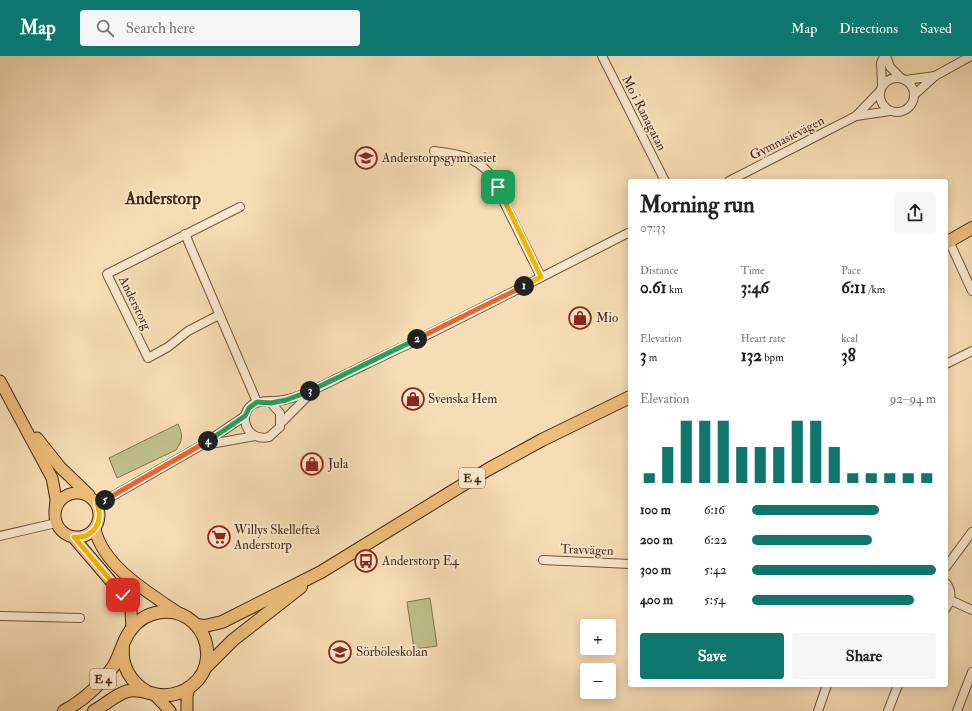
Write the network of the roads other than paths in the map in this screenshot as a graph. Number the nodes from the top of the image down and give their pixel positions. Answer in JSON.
{"nodes":[{"id":1,"x":602,"y":56,"type":"edge"},
{"id":2,"x":885,"y":56,"type":"edge"},
{"id":3,"x":971,"y":56,"type":"edge"},
{"id":4,"x":935,"y":76,"type":"junction"},
{"id":5,"x":904,"y":79,"type":"junction"},
{"id":6,"x":881,"y":88,"type":"junction"},
{"id":7,"x":914,"y":95,"type":"junction"},
{"id":8,"x":890,"y":110,"type":"junction"},
{"id":9,"x":856,"y":116,"type":"junction"},
{"id":10,"x":434,"y":151,"type":"dead end"},
{"id":11,"x":664,"y":179,"type":"edge"},
{"id":12,"x":734,"y":179,"type":"edge"},
{"id":13,"x":240,"y":207,"type":"dead end"},
{"id":14,"x":972,"y":228,"type":"edge"},
{"id":15,"x":628,"y":233,"type":"edge"},
{"id":16,"x":185,"y":234,"type":"junction"},
{"id":17,"x":948,"y":241,"type":"edge"},
{"id":18,"x":948,"y":244,"type":"edge"},
{"id":19,"x":541,"y":277,"type":"junction"},
{"id":20,"x":972,"y":291,"type":"edge"},
{"id":21,"x":219,"y":315,"type":"junction"},
{"id":22,"x":972,"y":352,"type":"edge"},
{"id":23,"x":948,"y":363,"type":"edge"},
{"id":24,"x":0,"y":381,"type":"edge"},
{"id":25,"x":314,"y":390,"type":"junction"},
{"id":26,"x":627,"y":400,"type":"edge"},
{"id":27,"x":257,"y":402,"type":"junction"},
{"id":28,"x":271,"y":403,"type":"junction"},
{"id":29,"x":18,"y":412,"type":"junction"},
{"id":30,"x":245,"y":416,"type":"junction"},
{"id":31,"x":281,"y":423,"type":"junction"},
{"id":32,"x":255,"y":436,"type":"junction"},
{"id":33,"x":202,"y":445,"type":"junction"},
{"id":34,"x":95,"y":502,"type":"junction"},
{"id":35,"x":55,"y":511,"type":"junction"},
{"id":36,"x":56,"y":523,"type":"junction"},
{"id":37,"x":95,"y":529,"type":"junction"},
{"id":38,"x":972,"y":532,"type":"edge"},
{"id":39,"x":0,"y":536,"type":"edge"},
{"id":40,"x":74,"y":537,"type":"junction"},
{"id":41,"x":543,"y":560,"type":"dead end"},
{"id":42,"x":628,"y":564,"type":"edge"},
{"id":43,"x":948,"y":564,"type":"edge"},
{"id":44,"x":321,"y":572,"type":"junction"},
{"id":45,"x":948,"y":586,"type":"edge"},
{"id":46,"x":948,"y":604,"type":"edge"},
{"id":47,"x":972,"y":610,"type":"edge"},
{"id":48,"x":0,"y":616,"type":"edge"},
{"id":49,"x":183,"y":616,"type":"junction"},
{"id":50,"x":80,"y":618,"type":"dead end"},
{"id":51,"x":196,"y":625,"type":"junction"},
{"id":52,"x":130,"y":631,"type":"junction"},
{"id":53,"x":205,"y":668,"type":"junction"},
{"id":54,"x":972,"y":672,"type":"edge"},
{"id":55,"x":827,"y":687,"type":"edge"},
{"id":56,"x":897,"y":687,"type":"edge"},
{"id":57,"x":189,"y":688,"type":"junction"},
{"id":58,"x":152,"y":694,"type":"junction"},
{"id":59,"x":64,"y":711,"type":"edge"},
{"id":60,"x":94,"y":711,"type":"edge"},
{"id":61,"x":170,"y":711,"type":"edge"},
{"id":62,"x":187,"y":711,"type":"edge"},
{"id":63,"x":818,"y":711,"type":"edge"},
{"id":64,"x":888,"y":711,"type":"edge"},
{"id":65,"x":957,"y":711,"type":"edge"}],
"edges":[{"from":1,"to":11,"type":"street","name":"Mo i Ranagatan"},
{"from":2,"to":5,"type":"street"},
{"from":2,"to":6,"type":"street"},
{"from":3,"to":4,"type":"street"},
{"from":4,"to":5,"type":"street"},
{"from":4,"to":7,"type":"street"},
{"from":5,"to":6,"type":"street"},
{"from":5,"to":7,"type":"street"},
{"from":6,"to":8,"type":"street"},
{"from":6,"to":9,"type":"street","name":"Gymnasievägen"},
{"from":7,"to":8,"type":"street"},
{"from":8,"to":9,"type":"street","name":"Gymnasievägen"},
{"from":9,"to":12,"type":"street","name":"Gymnasievägen"},
{"from":10,"to":19,"type":"street"},
{"from":13,"to":16,"type":"street","name":"Anderstorg"},
{"from":14,"to":17,"type":"highway"},
{"from":15,"to":19,"type":"street"},
{"from":16,"to":21,"type":"street"},
{"from":16,"to":21,"type":"street","name":"Anderstorg"},
{"from":18,"to":20,"type":"street"},
{"from":19,"to":25,"type":"street"},
{"from":21,"to":27,"type":"street"},
{"from":22,"to":23,"type":"street"},
{"from":24,"to":29,"type":"main road"},
{"from":25,"to":28,"type":"street"},
{"from":25,"to":31,"type":"street"},
{"from":26,"to":44,"type":"highway","number":"E 4"},
{"from":27,"to":28,"type":"street"},
{"from":27,"to":30,"type":"street"},
{"from":28,"to":31,"type":"street"},
{"from":29,"to":34,"type":"main road"},
{"from":29,"to":35,"type":"main road"},
{"from":30,"to":32,"type":"street"},
{"from":30,"to":33,"type":"street"},
{"from":31,"to":32,"type":"street"},
{"from":32,"to":33,"type":"street"},
{"from":33,"to":34,"type":"street"},
{"from":34,"to":35,"type":"main road"},
{"from":34,"to":37,"type":"main road"},
{"from":35,"to":36,"type":"main road"},
{"from":36,"to":39,"type":"street"},
{"from":36,"to":40,"type":"main road"},
{"from":37,"to":40,"type":"main road"},
{"from":37,"to":49,"type":"main road"},
{"from":38,"to":43,"type":"street"},
{"from":40,"to":52,"type":"main road"},
{"from":41,"to":42,"type":"street","name":"Travvägen"},
{"from":44,"to":51,"type":"highway","number":"E 4"},
{"from":44,"to":53,"type":"highway","number":"E 4"},
{"from":45,"to":46,"type":"street"},
{"from":46,"to":47,"type":"street"},
{"from":48,"to":50,"type":"street"},
{"from":49,"to":51,"type":"highway"},
{"from":49,"to":52,"type":"highway"},
{"from":51,"to":53,"type":"highway"},
{"from":52,"to":58,"type":"highway"},
{"from":52,"to":59,"type":"highway","number":"E 4"},
{"from":53,"to":57,"type":"highway"},
{"from":54,"to":65,"type":"street"},
{"from":55,"to":63,"type":"street"},
{"from":56,"to":64,"type":"street"},
{"from":57,"to":58,"type":"highway"},
{"from":57,"to":62,"type":"main road"},
{"from":58,"to":60,"type":"highway","number":"E 4"},
{"from":58,"to":61,"type":"main road"}]}
